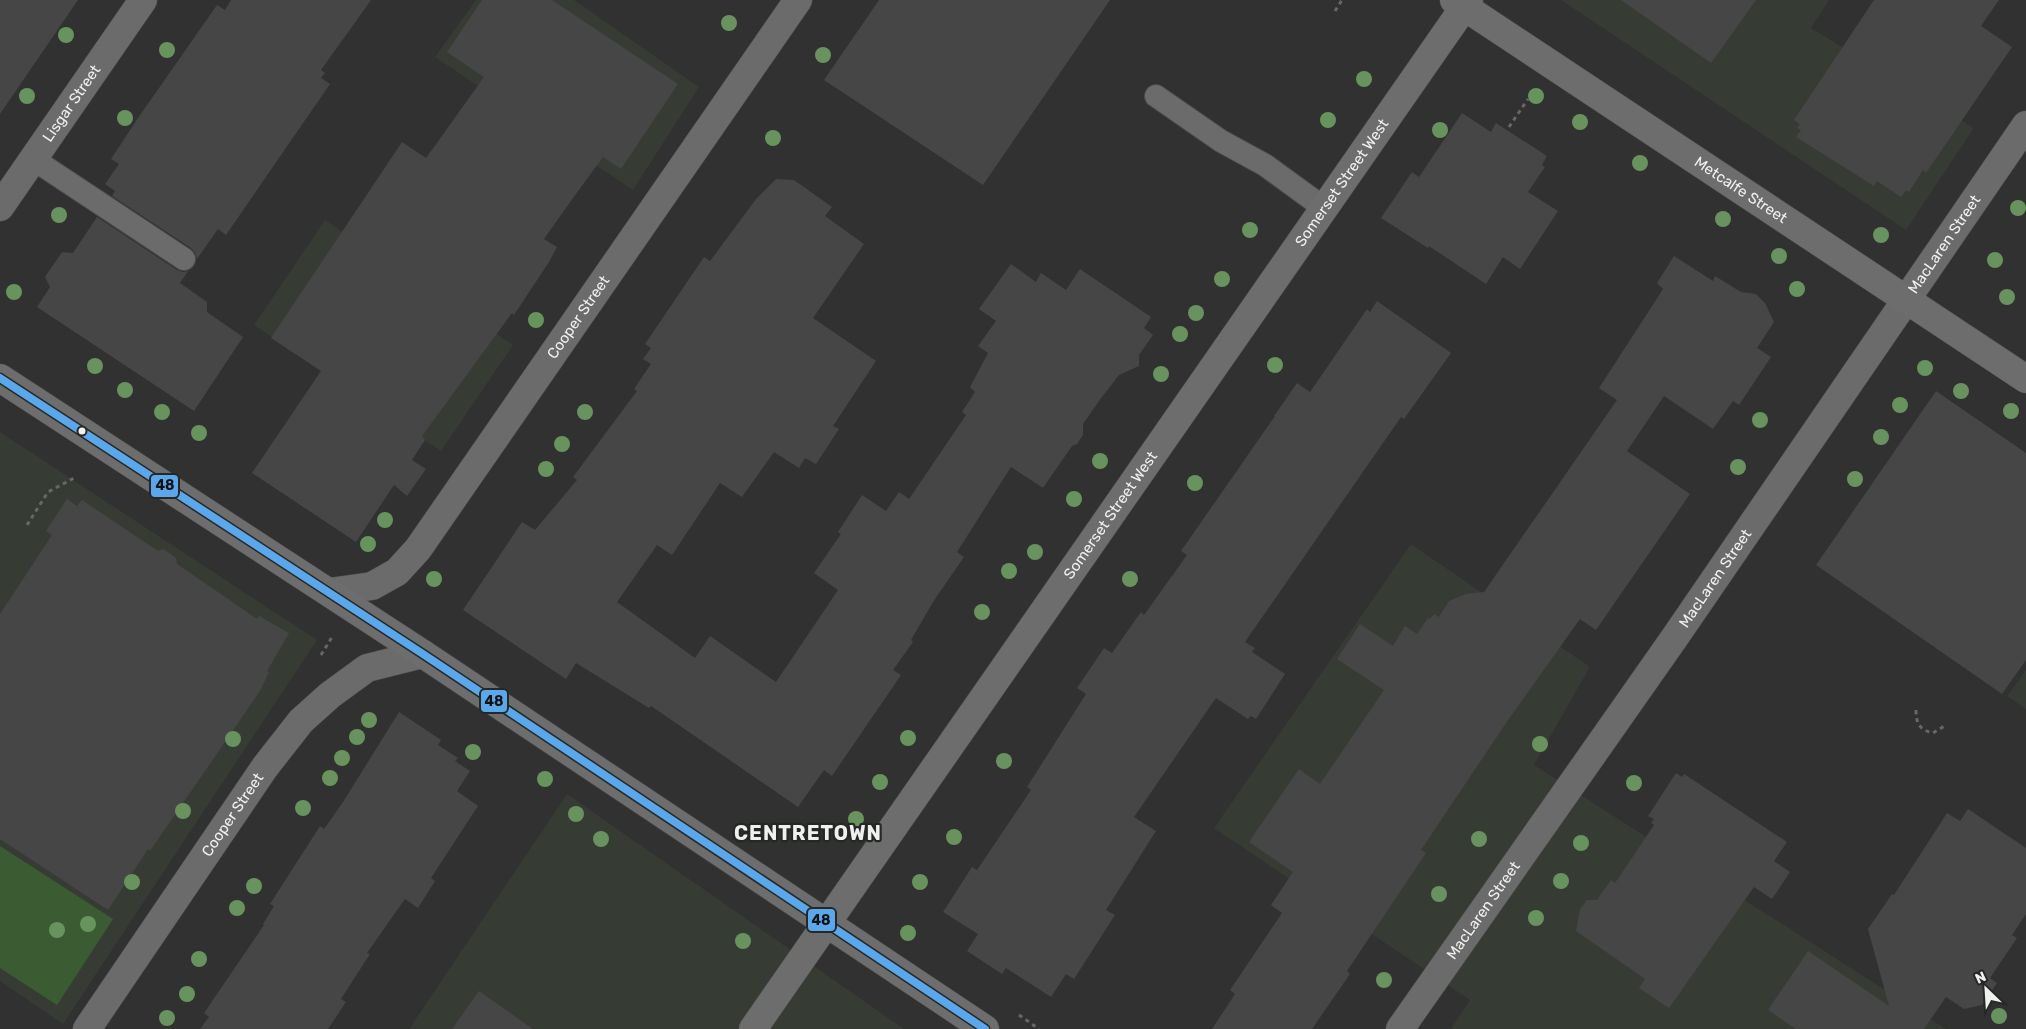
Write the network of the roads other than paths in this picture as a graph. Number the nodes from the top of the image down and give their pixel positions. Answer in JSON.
{"nodes":[{"id":1,"x":143,"y":0,"type":"edge"},
{"id":2,"x":798,"y":0,"type":"edge"},
{"id":3,"x":1463,"y":2,"type":"edge"},
{"id":4,"x":1156,"y":96,"type":"dead end"},
{"id":5,"x":2026,"y":125,"type":"edge"},
{"id":6,"x":33,"y":159,"type":"junction"},
{"id":7,"x":0,"y":207,"type":"edge"},
{"id":8,"x":1324,"y":208,"type":"junction"},
{"id":9,"x":184,"y":259,"type":"dead end"},
{"id":10,"x":1906,"y":300,"type":"junction"},
{"id":11,"x":0,"y":378,"type":"edge"},
{"id":12,"x":2026,"y":379,"type":"edge"},
{"id":13,"x":329,"y":592,"type":"junction"},
{"id":14,"x":423,"y":654,"type":"junction"},
{"id":15,"x":826,"y":922,"type":"junction"},
{"id":16,"x":87,"y":1029,"type":"edge"},
{"id":17,"x":753,"y":1029,"type":"edge"},
{"id":18,"x":985,"y":1029,"type":"edge"},
{"id":19,"x":1400,"y":1029,"type":"edge"}],
"edges":[{"from":1,"to":6,"type":"street","name":"Lisgar Street"},
{"from":2,"to":13,"type":"street","name":"Cooper Street"},
{"from":3,"to":8,"type":"main road","name":"Somerset Street West"},
{"from":3,"to":10,"type":"main road","name":"Metcalfe Street"},
{"from":4,"to":8,"type":"lane"},
{"from":5,"to":10,"type":"street","name":"MacLaren Street"},
{"from":6,"to":7,"type":"street","name":"Lisgar Street"},
{"from":6,"to":9,"type":"lane"},
{"from":8,"to":15,"type":"main road","name":"Somerset Street West"},
{"from":10,"to":12,"type":"main road","name":"Metcalfe Street"},
{"from":10,"to":19,"type":"street","name":"MacLaren Street"},
{"from":11,"to":13,"type":"main road"},
{"from":13,"to":14,"type":"main road"},
{"from":14,"to":15,"type":"main road"},
{"from":14,"to":16,"type":"street","name":"Cooper Street"},
{"from":15,"to":17,"type":"main road","name":"Somerset Street West"},
{"from":15,"to":18,"type":"main road"}]}
